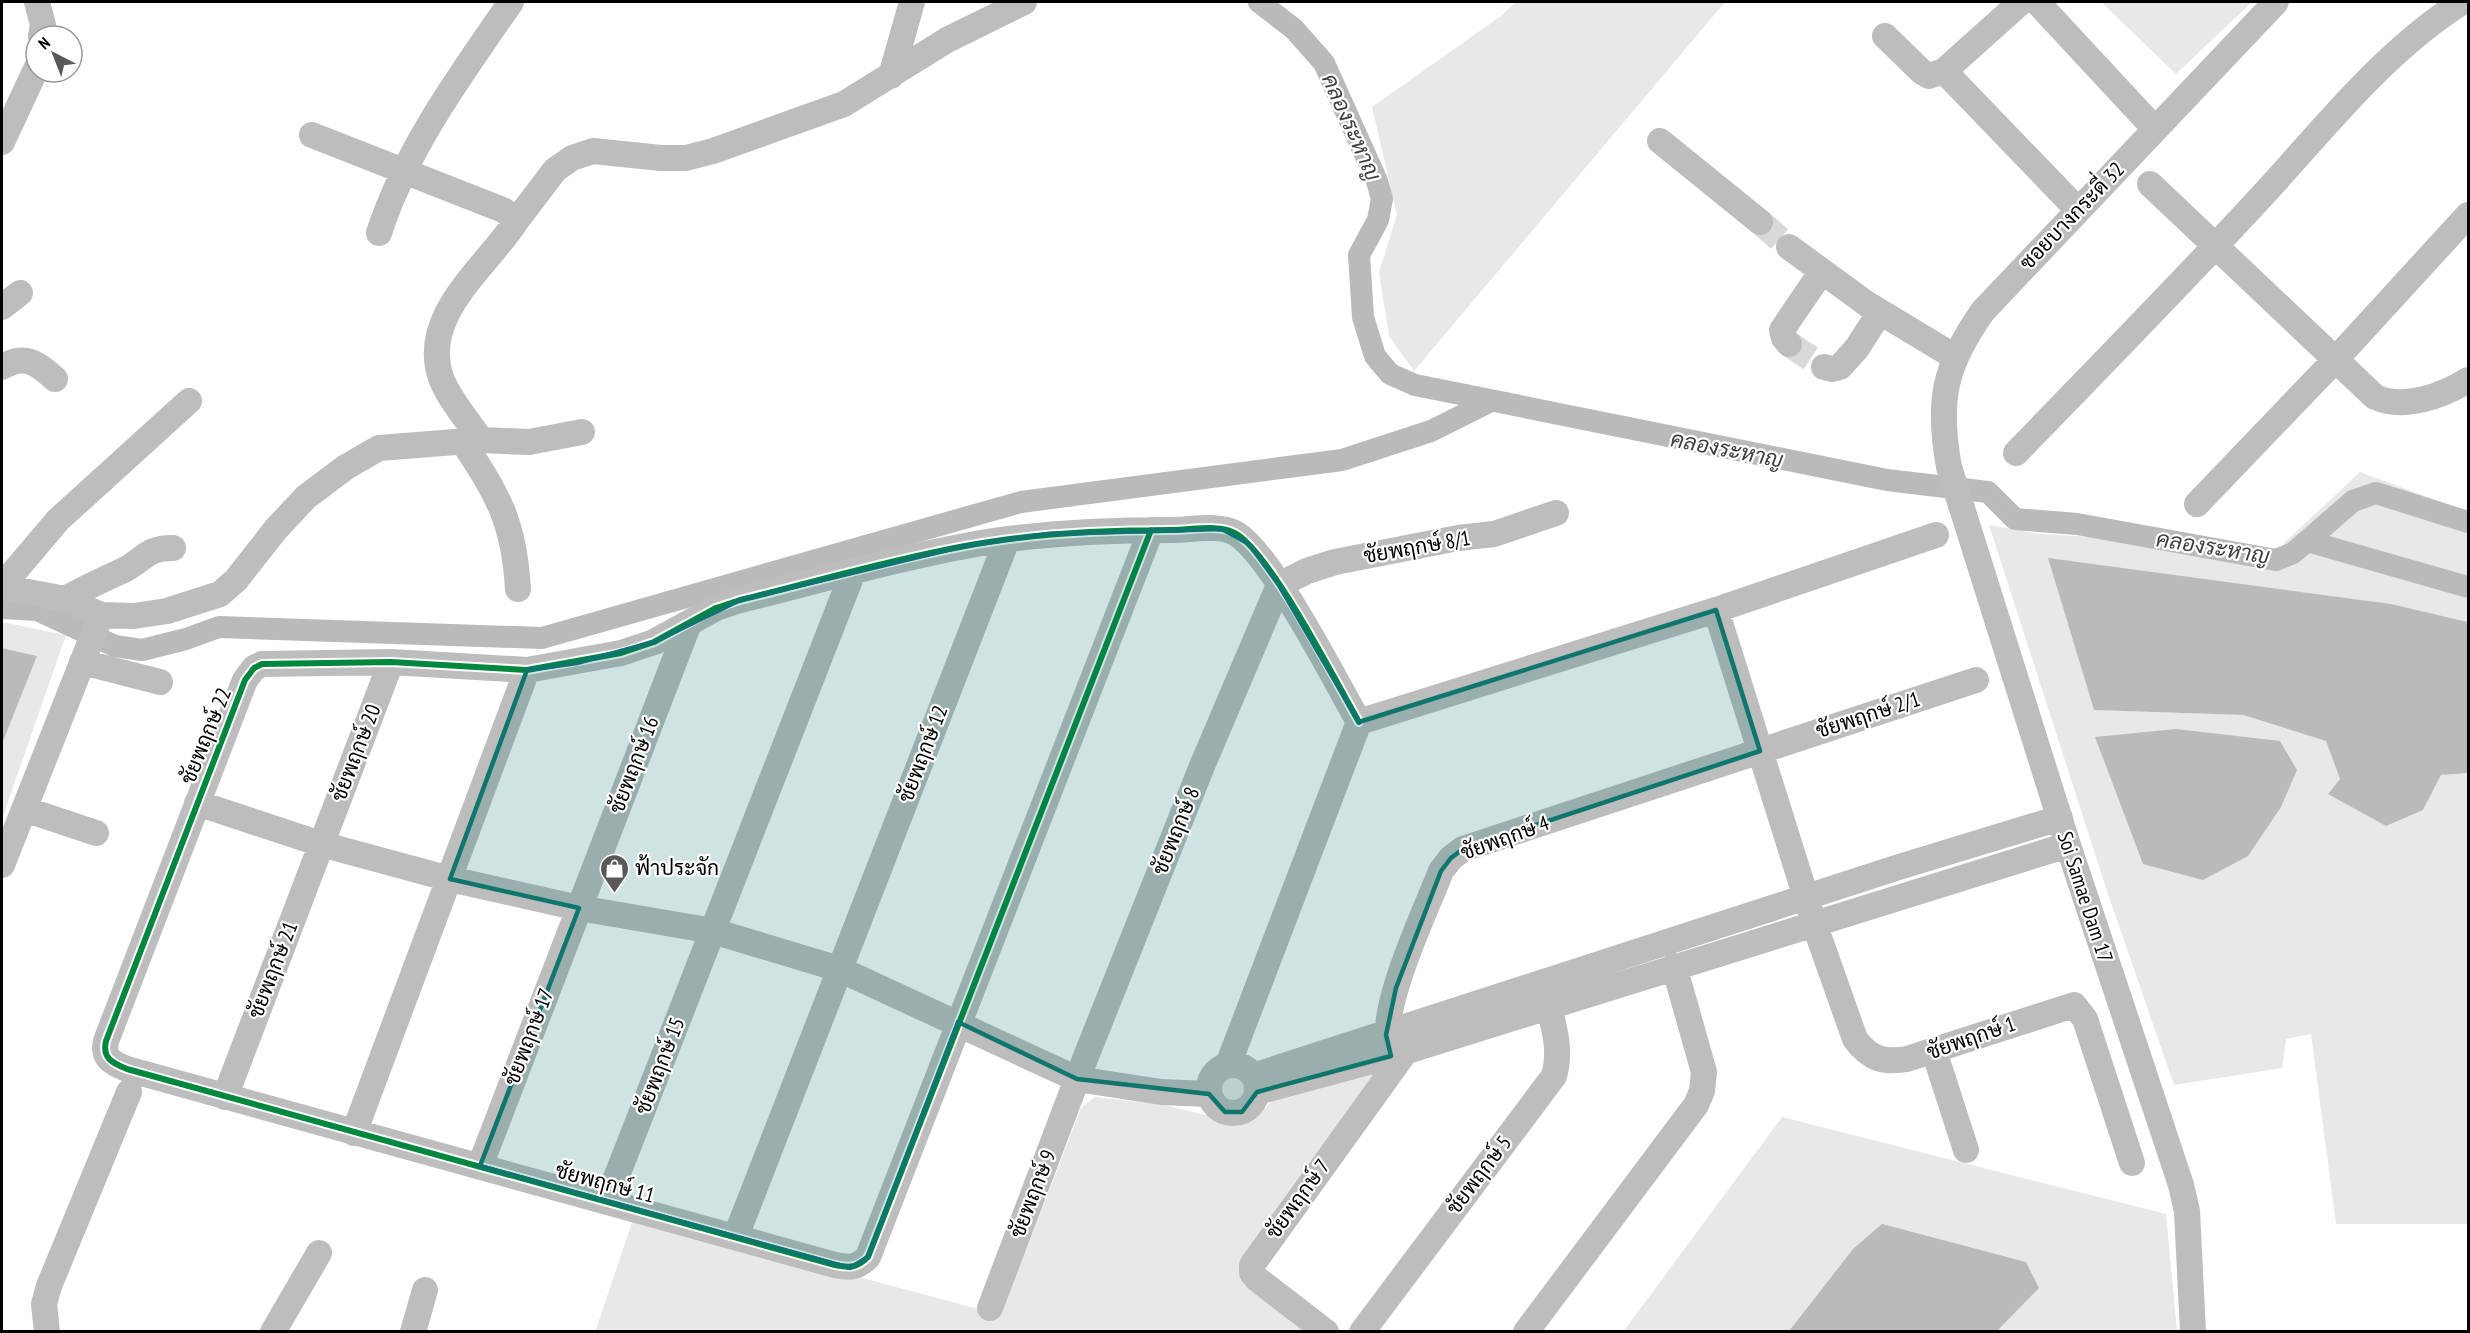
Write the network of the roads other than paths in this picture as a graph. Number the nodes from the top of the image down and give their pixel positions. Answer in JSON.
{"nodes":[{"id":1,"x":37,"y":2,"type":"edge"},
{"id":2,"x":511,"y":2,"type":"edge"},
{"id":3,"x":912,"y":2,"type":"edge"},
{"id":4,"x":1024,"y":2,"type":"edge"},
{"id":5,"x":2021,"y":2,"type":"edge"},
{"id":6,"x":2037,"y":2,"type":"edge"},
{"id":7,"x":2276,"y":2,"type":"edge"},
{"id":8,"x":2462,"y":2,"type":"edge"},
{"id":9,"x":43,"y":24,"type":"edge"},
{"id":10,"x":1885,"y":36,"type":"dead end"},
{"id":11,"x":1944,"y":71,"type":"junction"},
{"id":12,"x":891,"y":76,"type":"junction"},
{"id":13,"x":29,"y":84,"type":"edge"},
{"id":14,"x":2155,"y":129,"type":"junction"},
{"id":15,"x":312,"y":135,"type":"dead end"},
{"id":16,"x":1660,"y":141,"type":"dead end"},
{"id":17,"x":2,"y":142,"type":"edge"},
{"id":18,"x":403,"y":170,"type":"junction"},
{"id":19,"x":2150,"y":184,"type":"dead end"},
{"id":20,"x":2078,"y":210,"type":"junction"},
{"id":21,"x":2469,"y":215,"type":"edge"},
{"id":22,"x":518,"y":220,"type":"junction"},
{"id":23,"x":1760,"y":222,"type":"tunnel mouth"},
{"id":24,"x":379,"y":233,"type":"dead end"},
{"id":25,"x":1789,"y":247,"type":"tunnel mouth"},
{"id":26,"x":2216,"y":247,"type":"junction"},
{"id":27,"x":1822,"y":271,"type":"junction"},
{"id":28,"x":1880,"y":312,"type":"junction"},
{"id":29,"x":1789,"y":344,"type":"dead end"},
{"id":30,"x":1955,"y":357,"type":"junction"},
{"id":31,"x":2336,"y":359,"type":"junction"},
{"id":32,"x":2,"y":367,"type":"edge"},
{"id":33,"x":1824,"y":367,"type":"dead end"},
{"id":34,"x":55,"y":379,"type":"dead end"},
{"id":35,"x":2469,"y":381,"type":"edge"},
{"id":36,"x":189,"y":401,"type":"dead end"},
{"id":37,"x":582,"y":432,"type":"dead end"},
{"id":38,"x":472,"y":441,"type":"junction"},
{"id":39,"x":2016,"y":453,"type":"dead end"},
{"id":40,"x":1949,"y":467,"type":"joint"},
{"id":41,"x":2197,"y":504,"type":"dead end"},
{"id":42,"x":1556,"y":513,"type":"dead end"},
{"id":43,"x":1151,"y":530,"type":"junction"},
{"id":44,"x":1936,"y":535,"type":"dead end"},
{"id":45,"x":1006,"y":540,"type":"junction"},
{"id":46,"x":173,"y":548,"type":"dead end"},
{"id":47,"x":853,"y":572,"type":"junction"},
{"id":48,"x":1279,"y":585,"type":"junction"},
{"id":49,"x":2,"y":586,"type":"edge"},
{"id":50,"x":518,"y":589,"type":"dead end"},
{"id":51,"x":65,"y":599,"type":"junction"},
{"id":52,"x":1716,"y":610,"type":"junction"},
{"id":53,"x":101,"y":615,"type":"junction"},
{"id":54,"x":689,"y":623,"type":"junction"},
{"id":55,"x":82,"y":662,"type":"junction"},
{"id":56,"x":391,"y":662,"type":"junction"},
{"id":57,"x":527,"y":670,"type":"junction"},
{"id":58,"x":1976,"y":680,"type":"dead end"},
{"id":59,"x":160,"y":682,"type":"dead end"},
{"id":60,"x":1359,"y":722,"type":"junction"},
{"id":61,"x":1760,"y":751,"type":"junction"},
{"id":62,"x":197,"y":803,"type":"junction"},
{"id":63,"x":24,"y":809,"type":"junction"},
{"id":64,"x":2060,"y":818,"type":"junction"},
{"id":65,"x":96,"y":833,"type":"dead end"},
{"id":66,"x":321,"y":844,"type":"junction"},
{"id":67,"x":2068,"y":845,"type":"junction"},
{"id":68,"x":2,"y":865,"type":"edge"},
{"id":69,"x":1899,"y":867,"type":"junction"},
{"id":70,"x":450,"y":879,"type":"junction"},
{"id":71,"x":1908,"y":894,"type":"junction"},
{"id":72,"x":1807,"y":898,"type":"junction"},
{"id":73,"x":579,"y":908,"type":"junction"},
{"id":74,"x":1814,"y":923,"type":"junction"},
{"id":75,"x":712,"y":931,"type":"junction"},
{"id":76,"x":1737,"y":934,"type":"junction"},
{"id":77,"x":1601,"y":963,"type":"junction"},
{"id":78,"x":1674,"y":966,"type":"junction"},
{"id":79,"x":839,"y":969,"type":"junction"},
{"id":80,"x":1608,"y":987,"type":"junction"},
{"id":81,"x":1549,"y":1007,"type":"junction"},
{"id":82,"x":957,"y":1022,"type":"junction"},
{"id":83,"x":106,"y":1041,"type":"joint"},
{"id":84,"x":1394,"y":1047,"type":"junction"},
{"id":85,"x":1934,"y":1051,"type":"junction"},
{"id":86,"x":1228,"y":1065,"type":"junction"},
{"id":87,"x":1077,"y":1079,"type":"junction"},
{"id":88,"x":1255,"y":1084,"type":"junction"},
{"id":89,"x":129,"y":1092,"type":"dead end"},
{"id":90,"x":1209,"y":1094,"type":"junction"},
{"id":91,"x":225,"y":1096,"type":"junction"},
{"id":92,"x":354,"y":1133,"type":"junction"},
{"id":93,"x":1966,"y":1150,"type":"dead end"},
{"id":94,"x":2132,"y":1163,"type":"dead end"},
{"id":95,"x":480,"y":1166,"type":"junction"},
{"id":96,"x":607,"y":1201,"type":"junction"},
{"id":97,"x":736,"y":1236,"type":"junction"},
{"id":98,"x":319,"y":1253,"type":"dead end"},
{"id":99,"x":425,"y":1290,"type":"dead end"},
{"id":100,"x":990,"y":1308,"type":"dead end"},
{"id":101,"x":47,"y":1332,"type":"edge"},
{"id":102,"x":273,"y":1332,"type":"edge"},
{"id":103,"x":413,"y":1332,"type":"edge"},
{"id":104,"x":1326,"y":1332,"type":"edge"},
{"id":105,"x":1362,"y":1332,"type":"edge"},
{"id":106,"x":1526,"y":1332,"type":"edge"},
{"id":107,"x":2193,"y":1332,"type":"edge"}],
"edges":[{"from":1,"to":9,"type":"street"},
{"from":2,"to":18,"type":"street"},
{"from":3,"to":12,"type":"street"},
{"from":4,"to":12,"type":"street"},
{"from":5,"to":11,"type":"street"},
{"from":6,"to":14,"type":"street"},
{"from":7,"to":14,"type":"street","name":"ซอยบางกระดี่ 32"},
{"from":8,"to":26,"type":"street"},
{"from":10,"to":11,"type":"street"},
{"from":11,"to":20,"type":"street"},
{"from":12,"to":22,"type":"street"},
{"from":13,"to":17,"type":"street"},
{"from":14,"to":20,"type":"street","name":"ซอยบางกระดี่ 32"},
{"from":15,"to":18,"type":"street"},
{"from":16,"to":23,"type":"street"},
{"from":18,"to":22,"type":"street"},
{"from":18,"to":24,"type":"street"},
{"from":19,"to":26,"type":"street"},
{"from":20,"to":30,"type":"street","name":"ซอยบางกระดี่ 32"},
{"from":21,"to":31,"type":"street"},
{"from":22,"to":38,"type":"street"},
{"from":25,"to":27,"type":"street"},
{"from":26,"to":31,"type":"street"},
{"from":26,"to":39,"type":"street"},
{"from":27,"to":28,"type":"street"},
{"from":27,"to":29,"type":"street"},
{"from":28,"to":30,"type":"street"},
{"from":28,"to":33,"type":"street"},
{"from":30,"to":40,"type":"street","name":"ซอยบางกระดี่ 32"},
{"from":31,"to":35,"type":"street"},
{"from":31,"to":41,"type":"street"},
{"from":32,"to":34,"type":"street"},
{"from":36,"to":49,"type":"street"},
{"from":37,"to":38,"type":"street"},
{"from":38,"to":50,"type":"street"},
{"from":38,"to":53,"type":"street"},
{"from":40,"to":64,"type":"street","name":"Soi Samae Dam 17"},
{"from":42,"to":48,"type":"street","name":"ชัยพฤกษ์ 8/1"},
{"from":43,"to":45,"type":"street"},
{"from":43,"to":48,"type":"street"},
{"from":43,"to":82,"type":"street","name":"ชัยพฤกษ์ 11"},
{"from":44,"to":52,"type":"street"},
{"from":45,"to":47,"type":"street"},
{"from":45,"to":79,"type":"street","name":"ชัยพฤกษ์ 12"},
{"from":46,"to":51,"type":"street"},
{"from":47,"to":54,"type":"street"},
{"from":47,"to":75,"type":"street","name":"ชัยพฤกษ์ 15"},
{"from":48,"to":60,"type":"street"},
{"from":48,"to":87,"type":"street","name":"ชัยพฤกษ์ 8"},
{"from":49,"to":51,"type":"street"},
{"from":51,"to":53,"type":"street"},
{"from":52,"to":60,"type":"street"},
{"from":52,"to":61,"type":"street","name":"ชัยพฤกษ์ 1"},
{"from":53,"to":55,"type":"street"},
{"from":54,"to":57,"type":"street"},
{"from":54,"to":73,"type":"street","name":"ชัยพฤกษ์ 16"},
{"from":55,"to":59,"type":"street"},
{"from":55,"to":63,"type":"street"},
{"from":56,"to":57,"type":"street"},
{"from":56,"to":62,"type":"street","name":"ชัยพฤกษ์ 22"},
{"from":56,"to":66,"type":"street","name":"ชัยพฤกษ์ 20"},
{"from":57,"to":70,"type":"street"},
{"from":58,"to":61,"type":"street","name":"ชัยพฤกษ์ 2/1"},
{"from":60,"to":86,"type":"street"},
{"from":61,"to":72,"type":"street","name":"ชัยพฤกษ์ 1"},
{"from":61,"to":84,"type":"street","name":"ชัยพฤกษ์ 4"},
{"from":62,"to":66,"type":"street"},
{"from":62,"to":83,"type":"street","name":"ชัยพฤกษ์ 22"},
{"from":63,"to":65,"type":"street"},
{"from":63,"to":68,"type":"street"},
{"from":64,"to":67,"type":"street","name":"Soi Samae Dam 17"},
{"from":64,"to":69,"type":"street"},
{"from":66,"to":70,"type":"street"},
{"from":66,"to":91,"type":"street","name":"ชัยพฤกษ์ 21"},
{"from":67,"to":71,"type":"street"},
{"from":67,"to":107,"type":"street","name":"Soi Samae Dam 17"},
{"from":69,"to":71,"type":"street"},
{"from":69,"to":72,"type":"street"},
{"from":70,"to":73,"type":"street"},
{"from":70,"to":92,"type":"street"},
{"from":71,"to":74,"type":"street"},
{"from":72,"to":74,"type":"street","name":"ชัยพฤกษ์ 1"},
{"from":72,"to":76,"type":"street"},
{"from":73,"to":75,"type":"street"},
{"from":73,"to":95,"type":"street","name":"ชัยพฤกษ์ 17"},
{"from":74,"to":76,"type":"street"},
{"from":74,"to":85,"type":"street","name":"ชัยพฤกษ์ 1"},
{"from":75,"to":79,"type":"street"},
{"from":75,"to":96,"type":"street","name":"ชัยพฤกษ์ 15"},
{"from":76,"to":77,"type":"street"},
{"from":76,"to":78,"type":"street"},
{"from":77,"to":80,"type":"street"},
{"from":77,"to":84,"type":"street"},
{"from":78,"to":80,"type":"street"},
{"from":78,"to":106,"type":"street"},
{"from":79,"to":82,"type":"street"},
{"from":79,"to":97,"type":"street","name":"ชัยพฤกษ์ 12"},
{"from":80,"to":81,"type":"street"},
{"from":81,"to":84,"type":"street"},
{"from":81,"to":105,"type":"street","name":"ชัยพฤกษ์ 5"},
{"from":82,"to":87,"type":"street"},
{"from":82,"to":97,"type":"street","name":"ชัยพฤกษ์ 11"},
{"from":83,"to":91,"type":"street","name":"ชัยพฤกษ์ 11"},
{"from":84,"to":88,"type":"street"},
{"from":84,"to":104,"type":"street","name":"ชัยพฤกษ์ 7"},
{"from":85,"to":93,"type":"street"},
{"from":85,"to":94,"type":"street","name":"ชัยพฤกษ์ 1"},
{"from":86,"to":88,"type":"street"},
{"from":86,"to":90,"type":"street"},
{"from":87,"to":90,"type":"street"},
{"from":87,"to":100,"type":"street","name":"ชัยพฤกษ์ 9"},
{"from":88,"to":90,"type":"street"},
{"from":89,"to":101,"type":"street"},
{"from":91,"to":92,"type":"street","name":"ชัยพฤกษ์ 11"},
{"from":92,"to":95,"type":"street","name":"ชัยพฤกษ์ 11"},
{"from":95,"to":96,"type":"street","name":"ชัยพฤกษ์ 11"},
{"from":96,"to":97,"type":"street","name":"ชัยพฤกษ์ 11"},
{"from":98,"to":102,"type":"street"},
{"from":99,"to":103,"type":"street"}]}
